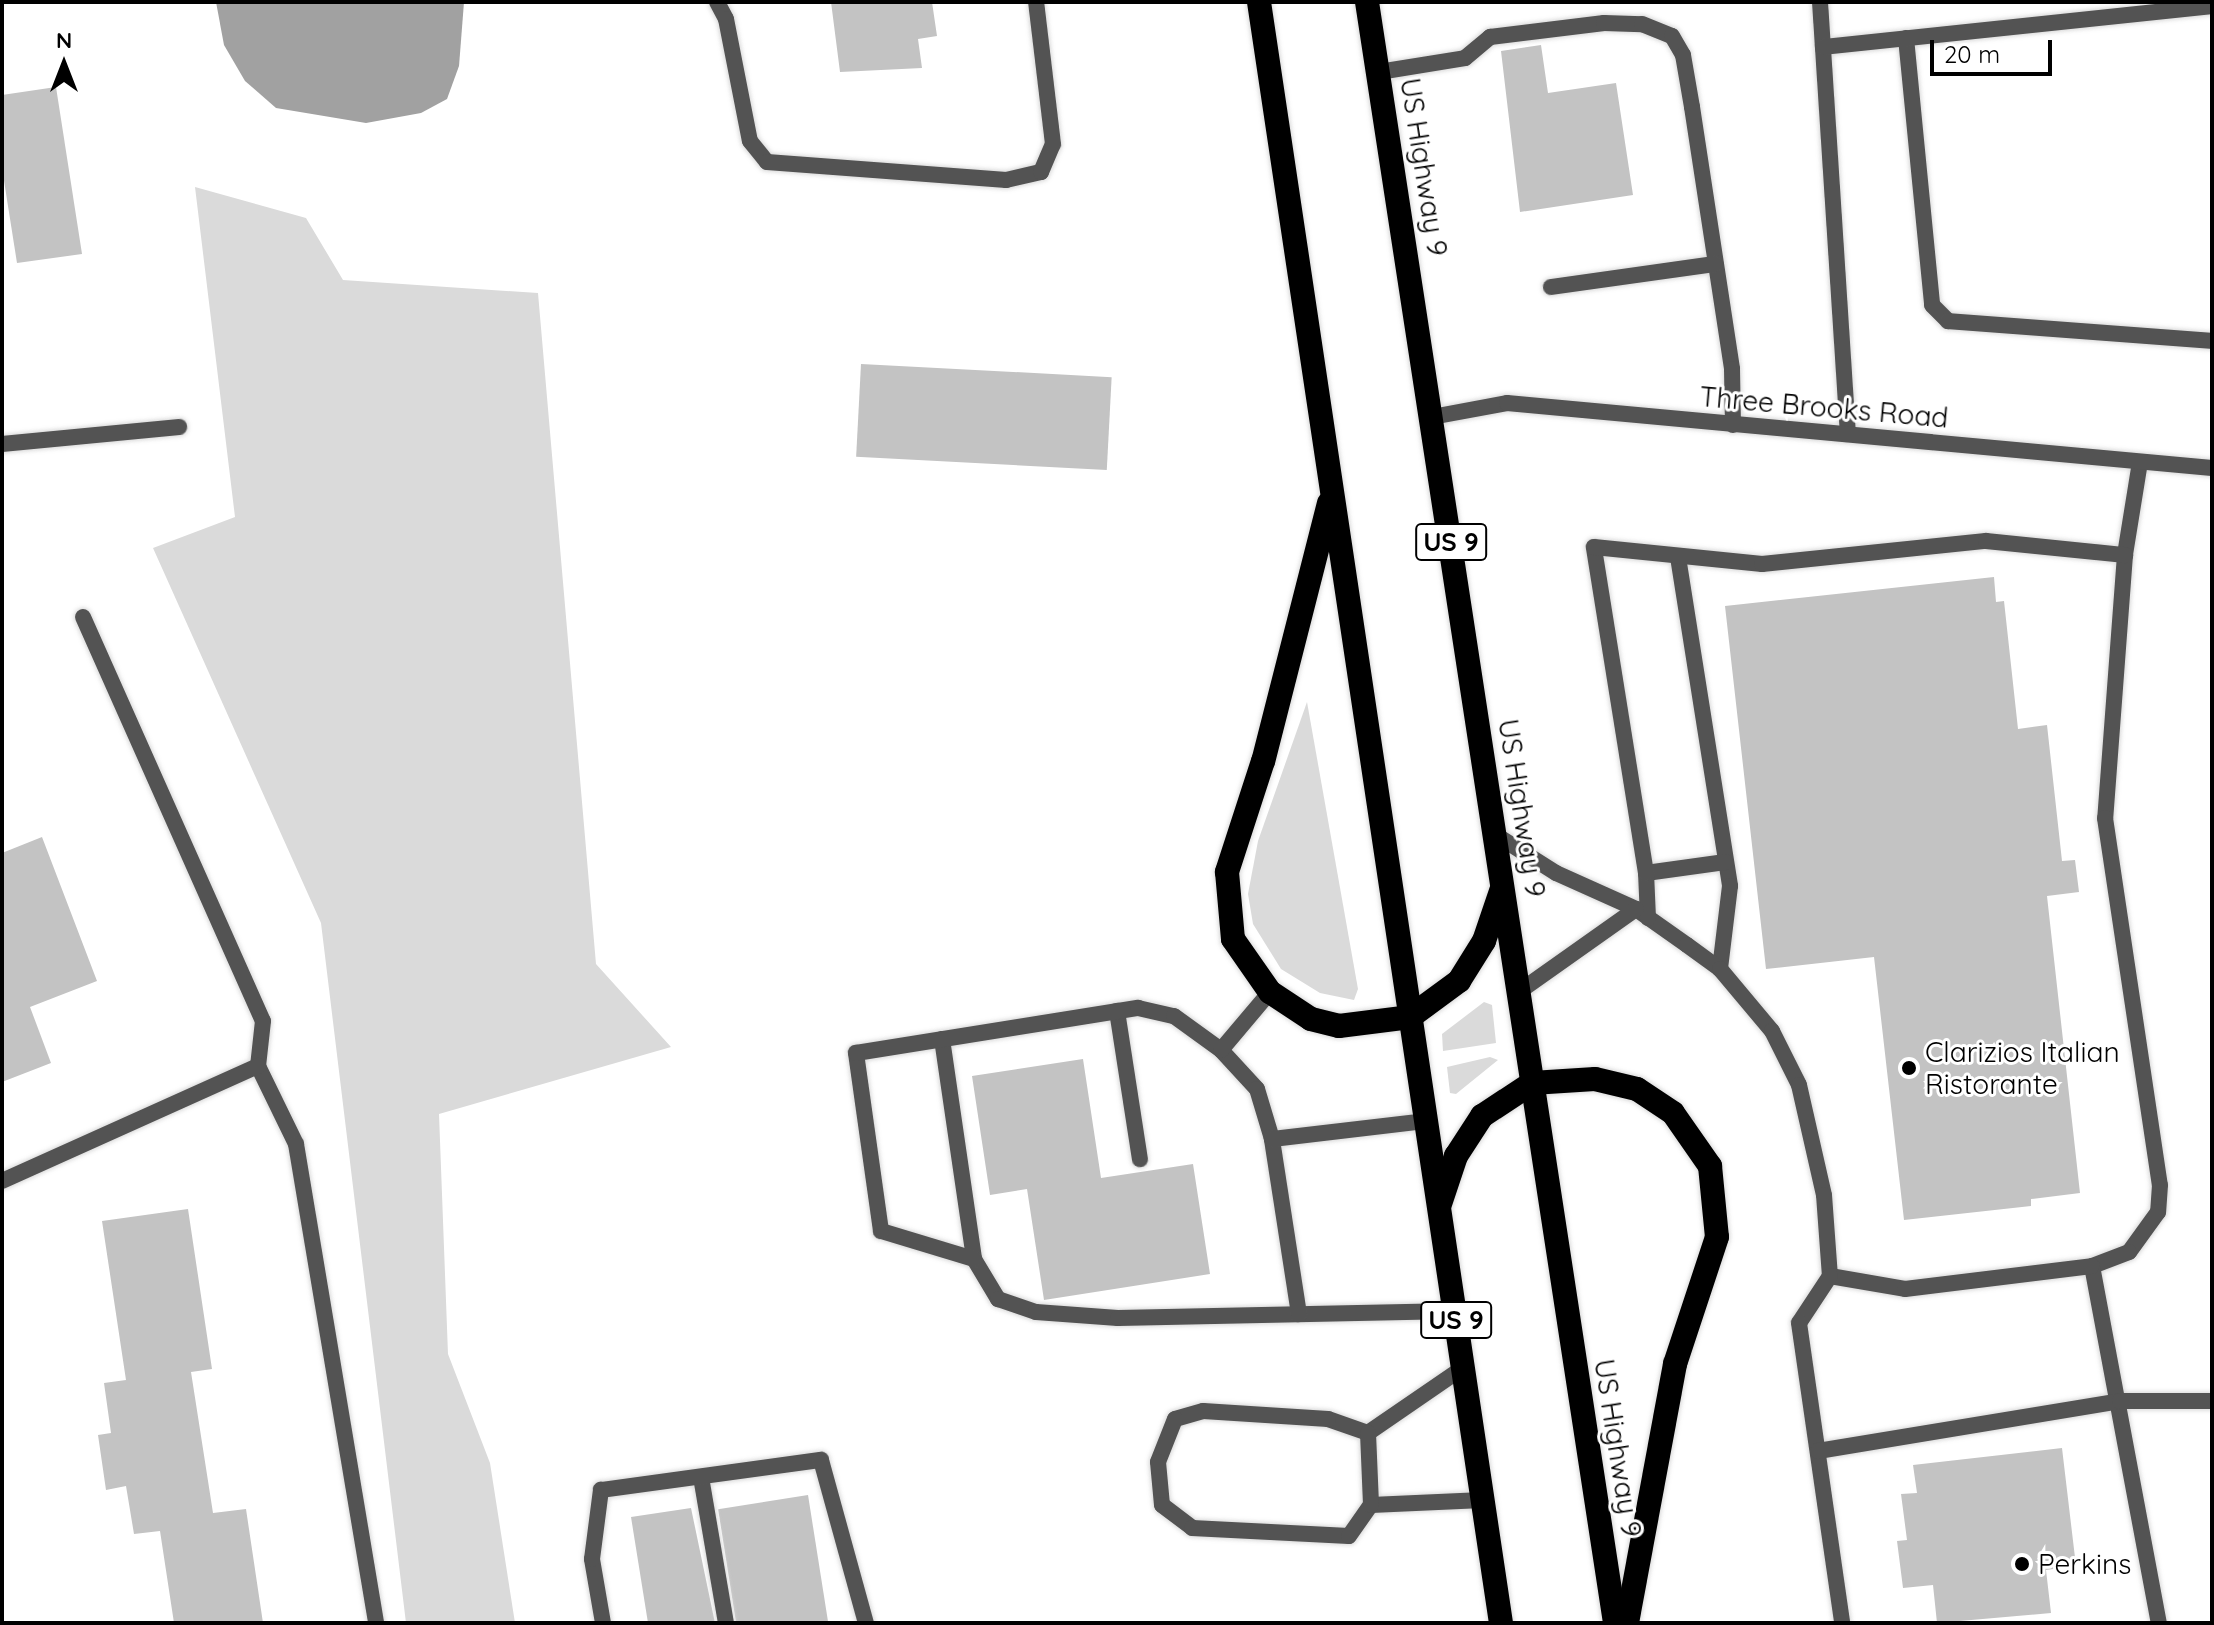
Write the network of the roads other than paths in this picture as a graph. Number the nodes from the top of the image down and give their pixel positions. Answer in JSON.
{"nodes":[{"id":1,"x":717,"y":2,"type":"edge"},
{"id":2,"x":1036,"y":2,"type":"edge"},
{"id":3,"x":1259,"y":2,"type":"edge"},
{"id":4,"x":1367,"y":2,"type":"edge"},
{"id":5,"x":1820,"y":2,"type":"edge"},
{"id":6,"x":2212,"y":6,"type":"edge"},
{"id":7,"x":1906,"y":38,"type":"junction"},
{"id":8,"x":1823,"y":47,"type":"junction"},
{"id":9,"x":1379,"y":72,"type":"junction"},
{"id":10,"x":1715,"y":264,"type":"junction"},
{"id":11,"x":1551,"y":287,"type":"dead end"},
{"id":12,"x":2212,"y":341,"type":"edge"},
{"id":13,"x":1432,"y":417,"type":"junction"},
{"id":14,"x":1733,"y":425,"type":"junction"},
{"id":15,"x":179,"y":427,"type":"dead end"},
{"id":16,"x":1848,"y":434,"type":"junction"},
{"id":17,"x":2,"y":444,"type":"edge"},
{"id":18,"x":2140,"y":462,"type":"junction"},
{"id":19,"x":2212,"y":468,"type":"edge"},
{"id":20,"x":1332,"y":490,"type":"junction"},
{"id":21,"x":2125,"y":555,"type":"junction"},
{"id":22,"x":1678,"y":557,"type":"junction"},
{"id":23,"x":83,"y":617,"type":"dead end"},
{"id":24,"x":1496,"y":835,"type":"junction"},
{"id":25,"x":1725,"y":862,"type":"junction"},
{"id":26,"x":1646,"y":873,"type":"junction"},
{"id":27,"x":1503,"y":885,"type":"junction"},
{"id":28,"x":1642,"y":914,"type":"junction"},
{"id":29,"x":1720,"y":969,"type":"junction"},
{"id":30,"x":1520,"y":991,"type":"junction"},
{"id":31,"x":1270,"y":992,"type":"junction"},
{"id":32,"x":1117,"y":1011,"type":"junction"},
{"id":33,"x":1410,"y":1017,"type":"junction"},
{"id":34,"x":942,"y":1039,"type":"junction"},
{"id":35,"x":1221,"y":1050,"type":"junction"},
{"id":36,"x":258,"y":1066,"type":"junction"},
{"id":37,"x":1532,"y":1083,"type":"junction"},
{"id":38,"x":1425,"y":1121,"type":"junction"},
{"id":39,"x":1272,"y":1139,"type":"junction"},
{"id":40,"x":1140,"y":1159,"type":"dead end"},
{"id":41,"x":2,"y":1181,"type":"edge"},
{"id":42,"x":1438,"y":1210,"type":"junction"},
{"id":43,"x":974,"y":1259,"type":"junction"},
{"id":44,"x":2092,"y":1266,"type":"junction"},
{"id":45,"x":1830,"y":1276,"type":"junction"},
{"id":46,"x":1454,"y":1311,"type":"junction"},
{"id":47,"x":1299,"y":1314,"type":"junction"},
{"id":48,"x":1464,"y":1367,"type":"junction"},
{"id":49,"x":2120,"y":1401,"type":"junction"},
{"id":50,"x":2212,"y":1401,"type":"edge"},
{"id":51,"x":1368,"y":1433,"type":"junction"},
{"id":52,"x":1818,"y":1451,"type":"junction"},
{"id":53,"x":701,"y":1477,"type":"junction"},
{"id":54,"x":1483,"y":1500,"type":"junction"},
{"id":55,"x":1371,"y":1505,"type":"junction"},
{"id":56,"x":1497,"y":1620,"type":"edge"},
{"id":57,"x":376,"y":1623,"type":"edge"},
{"id":58,"x":603,"y":1623,"type":"edge"},
{"id":59,"x":726,"y":1623,"type":"edge"},
{"id":60,"x":866,"y":1623,"type":"edge"},
{"id":61,"x":1615,"y":1623,"type":"edge"},
{"id":62,"x":1627,"y":1623,"type":"edge"},
{"id":63,"x":1842,"y":1623,"type":"edge"},
{"id":64,"x":2159,"y":1623,"type":"edge"}],
"edges":[{"from":1,"to":2,"type":"street"},
{"from":3,"to":20,"type":"highway","number":"US 9"},
{"from":4,"to":9,"type":"highway","name":"US Highway 9","number":"US 9"},
{"from":5,"to":8,"type":"street"},
{"from":6,"to":7,"type":"street"},
{"from":7,"to":8,"type":"street"},
{"from":7,"to":12,"type":"street"},
{"from":8,"to":16,"type":"street"},
{"from":9,"to":10,"type":"street"},
{"from":9,"to":13,"type":"highway","name":"US Highway 9","number":"US 9"},
{"from":10,"to":11,"type":"street"},
{"from":10,"to":14,"type":"street"},
{"from":13,"to":14,"type":"street","name":"Three Brooks Road"},
{"from":13,"to":24,"type":"highway","name":"US Highway 9","number":"US 9"},
{"from":14,"to":16,"type":"street","name":"Three Brooks Road"},
{"from":15,"to":17,"type":"street"},
{"from":16,"to":18,"type":"street","name":"Three Brooks Road"},
{"from":18,"to":19,"type":"street","name":"Three Brooks Road"},
{"from":18,"to":21,"type":"street"},
{"from":20,"to":31,"type":"highway"},
{"from":20,"to":33,"type":"highway","number":"US 9"},
{"from":21,"to":22,"type":"street"},
{"from":21,"to":44,"type":"street"},
{"from":22,"to":25,"type":"street"},
{"from":22,"to":26,"type":"street"},
{"from":23,"to":36,"type":"street"},
{"from":24,"to":27,"type":"highway","name":"US Highway 9","number":"US 9"},
{"from":24,"to":28,"type":"street"},
{"from":25,"to":26,"type":"street"},
{"from":25,"to":29,"type":"street"},
{"from":26,"to":28,"type":"street"},
{"from":27,"to":30,"type":"highway","name":"US Highway 9","number":"US 9"},
{"from":27,"to":33,"type":"highway"},
{"from":28,"to":29,"type":"street"},
{"from":28,"to":30,"type":"street"},
{"from":29,"to":45,"type":"street"},
{"from":30,"to":37,"type":"highway","name":"US Highway 9","number":"US 9"},
{"from":31,"to":33,"type":"highway"},
{"from":31,"to":35,"type":"street"},
{"from":32,"to":34,"type":"street"},
{"from":32,"to":35,"type":"street"},
{"from":32,"to":40,"type":"street"},
{"from":33,"to":38,"type":"highway","number":"US 9"},
{"from":34,"to":43,"type":"street"},
{"from":34,"to":43,"type":"street"},
{"from":35,"to":39,"type":"street"},
{"from":36,"to":41,"type":"street"},
{"from":36,"to":57,"type":"street"},
{"from":37,"to":42,"type":"highway"},
{"from":37,"to":61,"type":"highway","name":"US Highway 9","number":"US 9"},
{"from":37,"to":62,"type":"highway"},
{"from":38,"to":39,"type":"street"},
{"from":38,"to":42,"type":"highway","number":"US 9"},
{"from":39,"to":47,"type":"street"},
{"from":42,"to":46,"type":"highway","number":"US 9"},
{"from":43,"to":47,"type":"street"},
{"from":44,"to":45,"type":"street"},
{"from":44,"to":49,"type":"street"},
{"from":45,"to":52,"type":"street"},
{"from":46,"to":47,"type":"street"},
{"from":46,"to":48,"type":"highway","number":"US 9"},
{"from":48,"to":51,"type":"street"},
{"from":48,"to":54,"type":"highway","number":"US 9"},
{"from":49,"to":50,"type":"street"},
{"from":49,"to":52,"type":"street"},
{"from":49,"to":64,"type":"street"},
{"from":51,"to":55,"type":"street"},
{"from":51,"to":55,"type":"street"},
{"from":52,"to":63,"type":"street"},
{"from":53,"to":58,"type":"street"},
{"from":53,"to":59,"type":"street"},
{"from":53,"to":60,"type":"street"},
{"from":54,"to":55,"type":"street"},
{"from":54,"to":56,"type":"highway","number":"US 9"}]}
